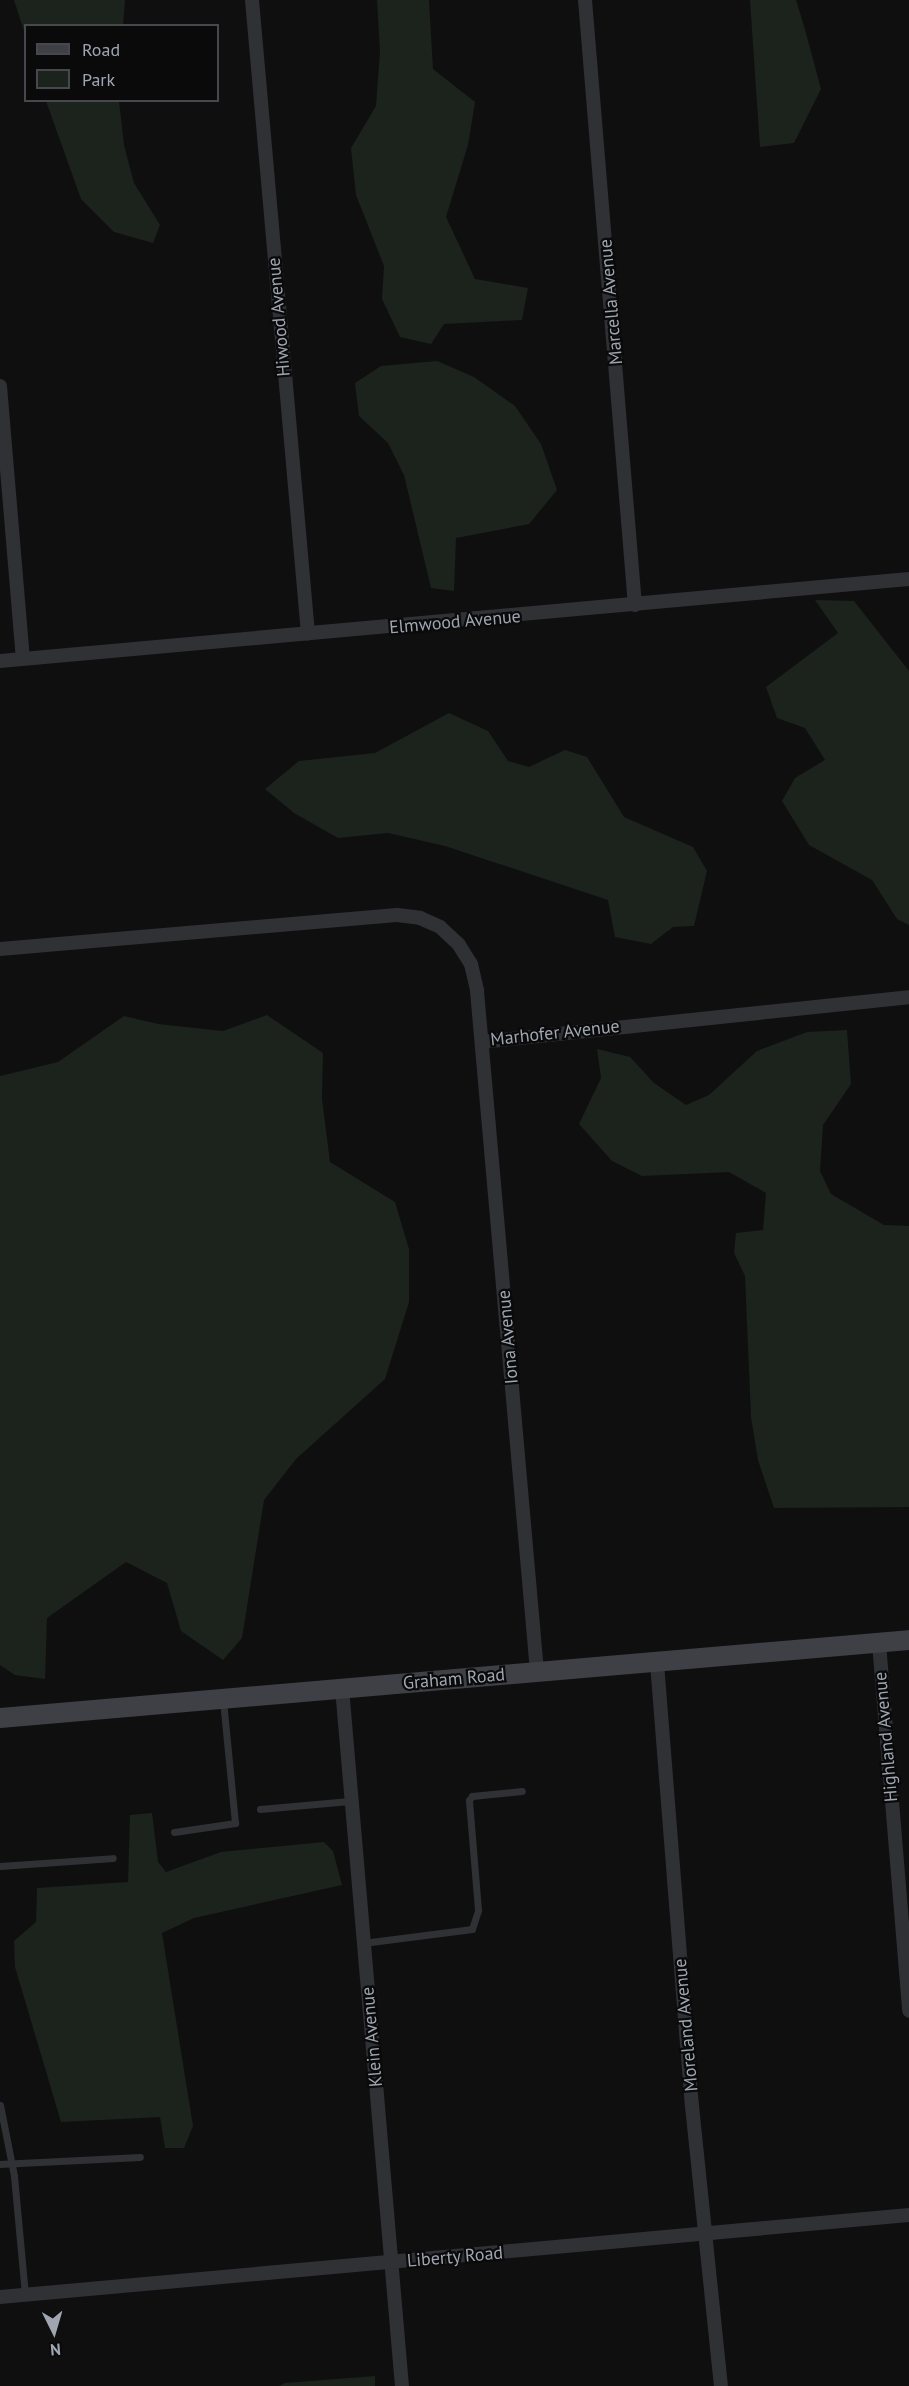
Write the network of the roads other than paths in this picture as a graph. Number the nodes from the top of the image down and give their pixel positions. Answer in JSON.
{"nodes":[{"id":1,"x":252,"y":0,"type":"edge"},
{"id":2,"x":585,"y":0,"type":"edge"},
{"id":3,"x":0,"y":386,"type":"edge"},
{"id":4,"x":909,"y":579,"type":"edge"},
{"id":5,"x":635,"y":605,"type":"junction"},
{"id":6,"x":308,"y":634,"type":"junction"},
{"id":7,"x":23,"y":658,"type":"junction"},
{"id":8,"x":0,"y":661,"type":"edge"},
{"id":9,"x":0,"y":949,"type":"edge"},
{"id":10,"x":909,"y":997,"type":"edge"},
{"id":11,"x":482,"y":1042,"type":"junction"},
{"id":12,"x":909,"y":1640,"type":"edge"},
{"id":13,"x":879,"y":1643,"type":"junction"},
{"id":14,"x":657,"y":1663,"type":"junction"},
{"id":15,"x":537,"y":1672,"type":"junction"},
{"id":16,"x":342,"y":1688,"type":"junction"},
{"id":17,"x":223,"y":1700,"type":"junction"},
{"id":18,"x":0,"y":1718,"type":"edge"},
{"id":19,"x":522,"y":1791,"type":"dead end"},
{"id":20,"x":350,"y":1801,"type":"junction"},
{"id":21,"x":260,"y":1809,"type":"dead end"},
{"id":22,"x":174,"y":1832,"type":"dead end"},
{"id":23,"x":113,"y":1858,"type":"dead end"},
{"id":24,"x":0,"y":1866,"type":"edge"},
{"id":25,"x":363,"y":1942,"type":"junction"},
{"id":26,"x":909,"y":2011,"type":"edge"},
{"id":27,"x":0,"y":2105,"type":"edge"},
{"id":28,"x":140,"y":2157,"type":"dead end"},
{"id":29,"x":11,"y":2162,"type":"junction"},
{"id":30,"x":0,"y":2164,"type":"edge"},
{"id":31,"x":909,"y":2215,"type":"edge"},
{"id":32,"x":707,"y":2233,"type":"junction"},
{"id":33,"x":390,"y":2262,"type":"junction"},
{"id":34,"x":25,"y":2295,"type":"junction"},
{"id":35,"x":0,"y":2297,"type":"edge"},
{"id":36,"x":402,"y":2386,"type":"edge"},
{"id":37,"x":721,"y":2386,"type":"edge"}],
"edges":[{"from":1,"to":6,"type":"street","name":"Hiwood Avenue"},
{"from":2,"to":5,"type":"street","name":"Marcella Avenue"},
{"from":3,"to":7,"type":"street"},
{"from":4,"to":5,"type":"street","name":"Elmwood Avenue"},
{"from":5,"to":6,"type":"street","name":"Elmwood Avenue"},
{"from":6,"to":7,"type":"street","name":"Elmwood Avenue"},
{"from":7,"to":8,"type":"street","name":"Elmwood Avenue"},
{"from":9,"to":11,"type":"street","name":"Marhofer Avenue"},
{"from":10,"to":11,"type":"street","name":"Marhofer Avenue"},
{"from":11,"to":15,"type":"street","name":"Iona Avenue"},
{"from":12,"to":13,"type":"main road","name":"Graham Road"},
{"from":13,"to":14,"type":"main road","name":"Graham Road"},
{"from":13,"to":26,"type":"street","name":"Highland Avenue"},
{"from":14,"to":15,"type":"main road","name":"Graham Road"},
{"from":14,"to":32,"type":"street","name":"Moreland Avenue"},
{"from":15,"to":16,"type":"main road","name":"Graham Road"},
{"from":16,"to":17,"type":"main road","name":"Graham Road"},
{"from":16,"to":20,"type":"street","name":"Klein Avenue"},
{"from":17,"to":18,"type":"main road","name":"Graham Road"},
{"from":17,"to":22,"type":"lane"},
{"from":19,"to":25,"type":"lane"},
{"from":20,"to":21,"type":"lane"},
{"from":20,"to":25,"type":"street","name":"Klein Avenue"},
{"from":23,"to":24,"type":"lane"},
{"from":25,"to":33,"type":"street","name":"Klein Avenue"},
{"from":27,"to":29,"type":"lane"},
{"from":28,"to":29,"type":"lane"},
{"from":29,"to":30,"type":"lane"},
{"from":29,"to":34,"type":"lane"},
{"from":31,"to":32,"type":"street","name":"Liberty Road"},
{"from":32,"to":33,"type":"street","name":"Liberty Road"},
{"from":32,"to":37,"type":"street","name":"Moreland Avenue"},
{"from":33,"to":34,"type":"street","name":"Liberty Road"},
{"from":33,"to":36,"type":"street","name":"Klein Avenue"},
{"from":34,"to":35,"type":"street","name":"Liberty Road"}]}
